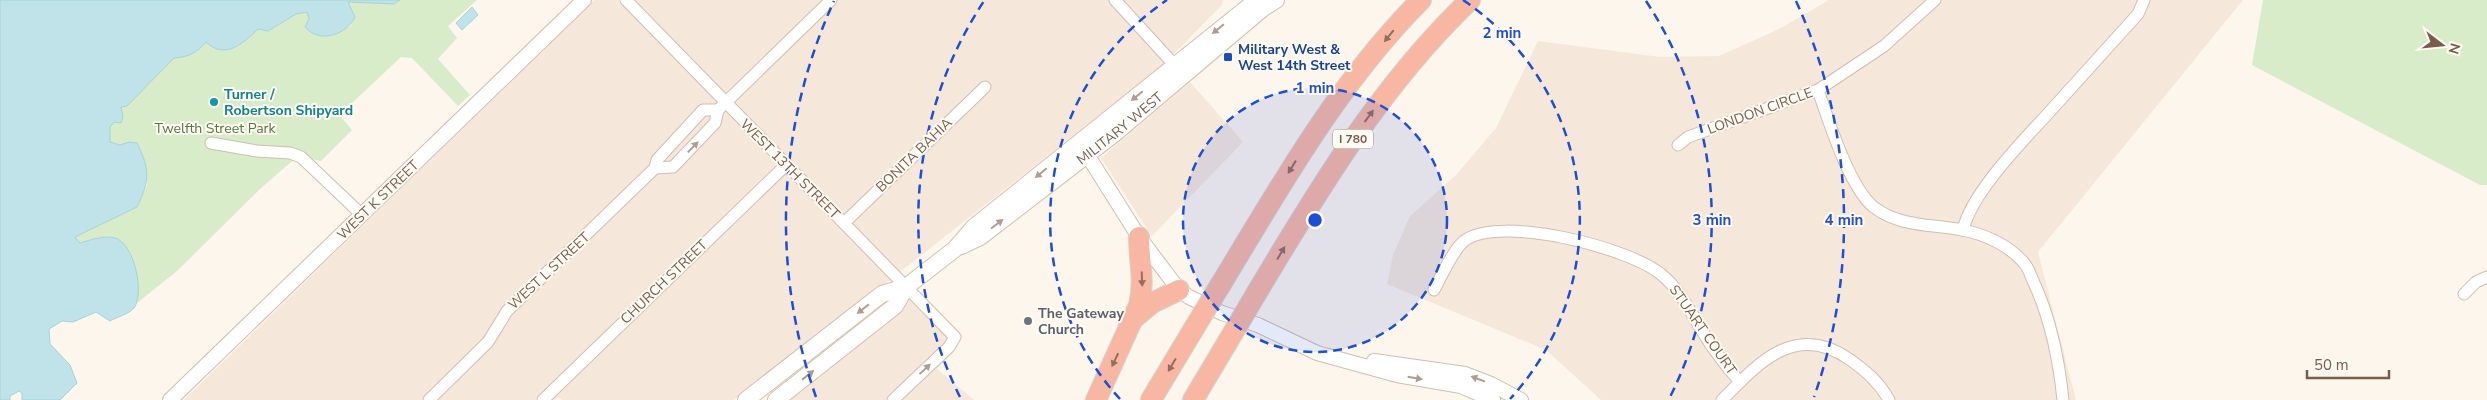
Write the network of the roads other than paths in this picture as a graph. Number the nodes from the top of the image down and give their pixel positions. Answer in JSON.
{"nodes":[{"id":1,"x":584,"y":0,"type":"edge"},
{"id":2,"x":626,"y":0,"type":"edge"},
{"id":3,"x":831,"y":0,"type":"edge"},
{"id":4,"x":1115,"y":0,"type":"edge"},
{"id":5,"x":1257,"y":0,"type":"edge"},
{"id":6,"x":1276,"y":0,"type":"edge"},
{"id":7,"x":1421,"y":0,"type":"edge"},
{"id":8,"x":1470,"y":0,"type":"edge"},
{"id":9,"x":1935,"y":0,"type":"edge"},
{"id":10,"x":2144,"y":0,"type":"edge"},
{"id":11,"x":1179,"y":70,"type":"junction"},
{"id":12,"x":985,"y":87,"type":"dead end"},
{"id":13,"x":1818,"y":90,"type":"junction"},
{"id":14,"x":721,"y":106,"type":"junction"},
{"id":15,"x":211,"y":142,"type":"dead end"},
{"id":16,"x":1678,"y":145,"type":"dead end"},
{"id":17,"x":1084,"y":149,"type":"junction"},
{"id":18,"x":786,"y":165,"type":"junction"},
{"id":19,"x":655,"y":168,"type":"junction"},
{"id":20,"x":362,"y":215,"type":"junction"},
{"id":21,"x":844,"y":223,"type":"junction"},
{"id":22,"x":1963,"y":230,"type":"junction"},
{"id":23,"x":1139,"y":237,"type":"junction"},
{"id":24,"x":2487,"y":277,"type":"edge"},
{"id":25,"x":906,"y":287,"type":"junction"},
{"id":26,"x":1178,"y":290,"type":"junction"},
{"id":27,"x":1434,"y":290,"type":"dead end"},
{"id":28,"x":2464,"y":294,"type":"dead end"},
{"id":29,"x":1133,"y":319,"type":"junction"},
{"id":30,"x":1317,"y":353,"type":"junction"},
{"id":31,"x":1740,"y":382,"type":"junction"},
{"id":32,"x":170,"y":400,"type":"edge"},
{"id":33,"x":429,"y":400,"type":"edge"},
{"id":34,"x":543,"y":400,"type":"edge"},
{"id":35,"x":746,"y":400,"type":"edge"},
{"id":36,"x":776,"y":400,"type":"edge"},
{"id":37,"x":893,"y":400,"type":"edge"},
{"id":38,"x":1096,"y":400,"type":"edge"},
{"id":39,"x":1151,"y":400,"type":"edge"},
{"id":40,"x":1192,"y":400,"type":"edge"},
{"id":41,"x":1493,"y":400,"type":"edge"},
{"id":42,"x":1521,"y":400,"type":"edge"},
{"id":43,"x":1722,"y":400,"type":"edge"},
{"id":44,"x":1889,"y":400,"type":"edge"},
{"id":45,"x":2062,"y":400,"type":"edge"}],
"edges":[{"from":1,"to":20,"type":"street","name":"WEST K STREET"},
{"from":2,"to":14,"type":"street","name":"WEST 13TH STREET"},
{"from":3,"to":14,"type":"street","name":"WEST L STREET"},
{"from":4,"to":11,"type":"street"},
{"from":5,"to":11,"type":"main road","name":"MILITARY WEST","one_way":true},
{"from":6,"to":11,"type":"main road","name":"MILITARY WEST"},
{"from":7,"to":39,"type":"highway","number":"I 780","one_way":true,"bridge":true},
{"from":40,"to":8,"type":"highway","number":"I 780","one_way":true,"bridge":true},
{"from":9,"to":13,"type":"street","name":"LONDON CIRCLE"},
{"from":10,"to":22,"type":"street"},
{"from":11,"to":17,"type":"main road","name":"MILITARY WEST"},
{"from":12,"to":21,"type":"street","name":"BONITA BAHIA"},
{"from":13,"to":16,"type":"street","name":"LONDON CIRCLE"},
{"from":13,"to":22,"type":"street"},
{"from":14,"to":18,"type":"street","name":"WEST 13TH STREET"},
{"from":14,"to":19,"type":"street","name":"WEST L STREET"},
{"from":19,"to":14,"type":"street","name":"WEST L STREET","one_way":true},
{"from":15,"to":20,"type":"street"},
{"from":17,"to":23,"type":"street"},
{"from":17,"to":25,"type":"main road","name":"MILITARY WEST"},
{"from":18,"to":21,"type":"street","name":"WEST 13TH STREET"},
{"from":18,"to":34,"type":"street","name":"CHURCH STREET"},
{"from":19,"to":33,"type":"street","name":"WEST L STREET"},
{"from":20,"to":32,"type":"street","name":"WEST K STREET"},
{"from":21,"to":25,"type":"street","name":"WEST 13TH STREET"},
{"from":22,"to":45,"type":"street"},
{"from":23,"to":26,"type":"street"},
{"from":23,"to":29,"type":"highway","one_way":true},
{"from":24,"to":28,"type":"street"},
{"from":25,"to":35,"type":"main road","name":"MILITARY WEST","one_way":true},
{"from":36,"to":25,"type":"main road","name":"MILITARY WEST","one_way":true},
{"from":37,"to":25,"type":"street","name":"WEST 13TH STREET","one_way":true},
{"from":26,"to":29,"type":"highway"},
{"from":26,"to":30,"type":"street"},
{"from":27,"to":31,"type":"street","name":"STUART COURT"},
{"from":29,"to":38,"type":"highway","one_way":true},
{"from":30,"to":41,"type":"street","one_way":true},
{"from":42,"to":30,"type":"street","one_way":true},
{"from":31,"to":43,"type":"street"},
{"from":31,"to":44,"type":"street"}]}
